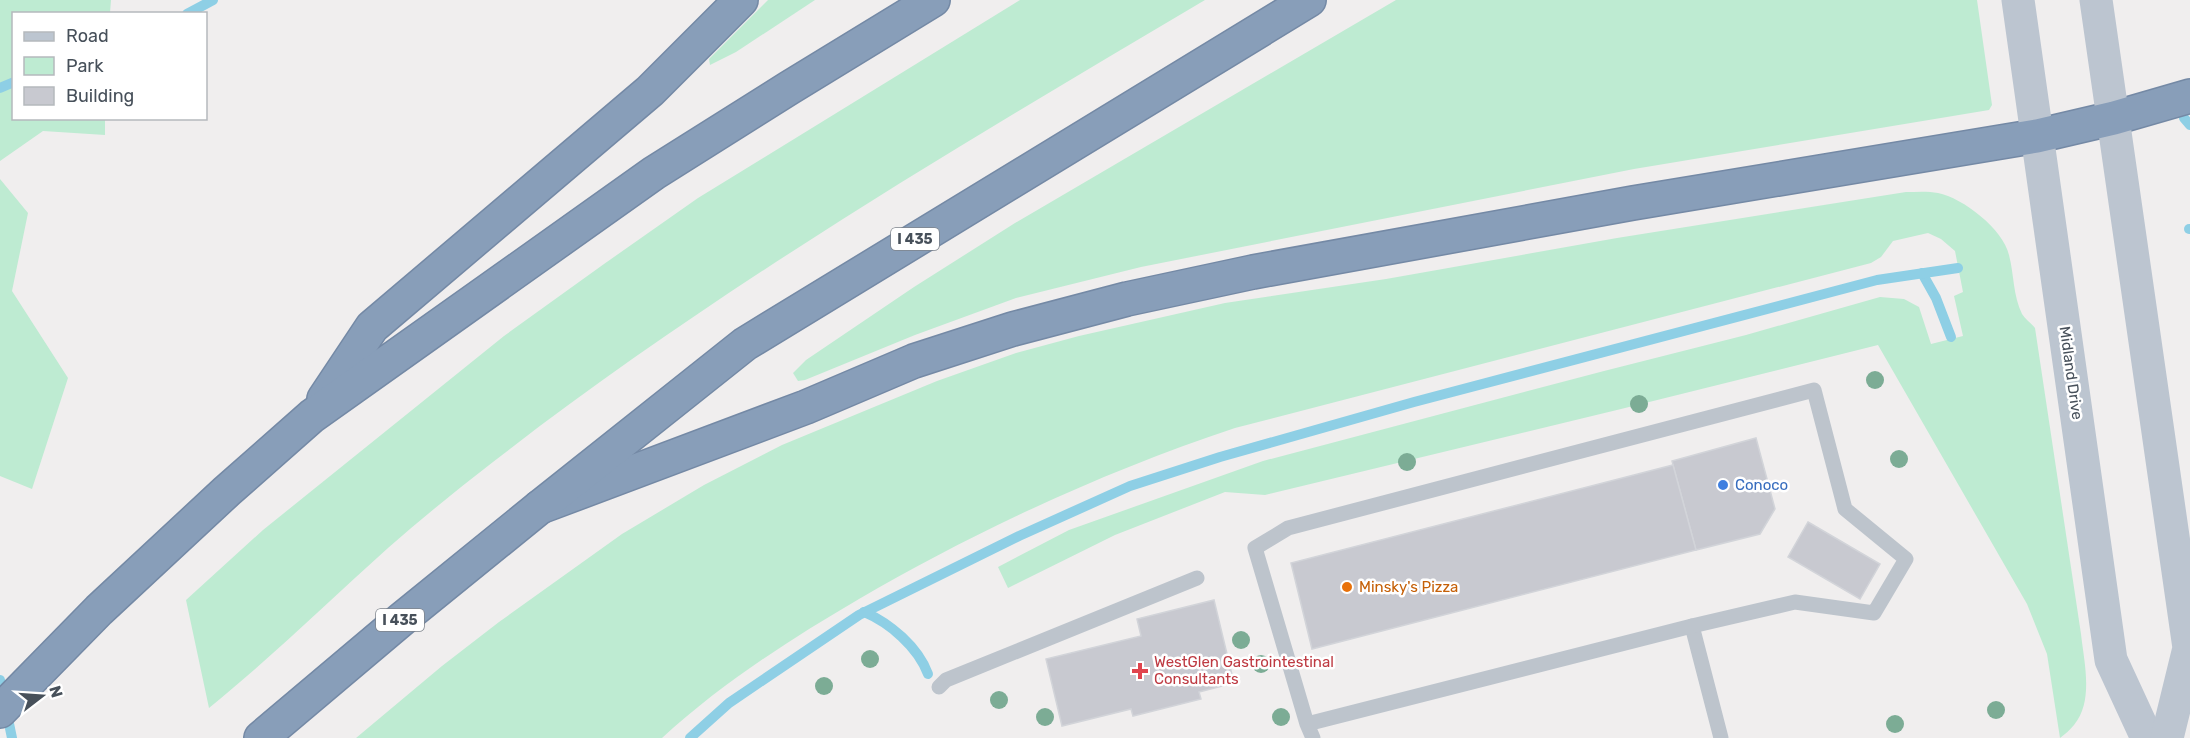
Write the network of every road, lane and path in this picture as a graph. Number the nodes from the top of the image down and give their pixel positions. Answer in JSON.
{"nodes":[{"id":1,"x":741,"y":0,"type":"edge"},
{"id":2,"x":933,"y":0,"type":"edge"},
{"id":3,"x":1309,"y":0,"type":"edge"},
{"id":4,"x":2018,"y":0,"type":"edge"},
{"id":5,"x":2096,"y":0,"type":"edge"},
{"id":6,"x":2190,"y":96,"type":"edge"},
{"id":7,"x":2114,"y":118,"type":"junction"},
{"id":8,"x":2037,"y":136,"type":"junction"},
{"id":9,"x":312,"y":416,"type":"junction"},
{"id":10,"x":540,"y":507,"type":"junction"},
{"id":11,"x":1197,"y":578,"type":"dead end"},
{"id":12,"x":1692,"y":626,"type":"junction"},
{"id":13,"x":939,"y":687,"type":"dead end"},
{"id":14,"x":0,"y":711,"type":"edge"},
{"id":15,"x":1310,"y":731,"type":"edge"},
{"id":16,"x":262,"y":737,"type":"edge"},
{"id":17,"x":1721,"y":738,"type":"edge"},
{"id":18,"x":2148,"y":738,"type":"edge"},
{"id":19,"x":2167,"y":738,"type":"edge"}],
"edges":[{"from":1,"to":9,"type":"highway"},
{"from":2,"to":9,"type":"highway"},
{"from":3,"to":10,"type":"highway","number":"I 435"},
{"from":4,"to":8,"type":"main road","name":"Midland Drive"},
{"from":5,"to":7,"type":"main road"},
{"from":6,"to":7,"type":"highway"},
{"from":7,"to":8,"type":"highway"},
{"from":7,"to":19,"type":"main road"},
{"from":8,"to":10,"type":"highway"},
{"from":8,"to":18,"type":"main road","name":"Midland Drive"},
{"from":9,"to":14,"type":"highway"},
{"from":10,"to":16,"type":"highway","number":"I 435"},
{"from":11,"to":13,"type":"lane"},
{"from":12,"to":15,"type":"lane"},
{"from":12,"to":15,"type":"lane"},
{"from":12,"to":17,"type":"lane"}]}
